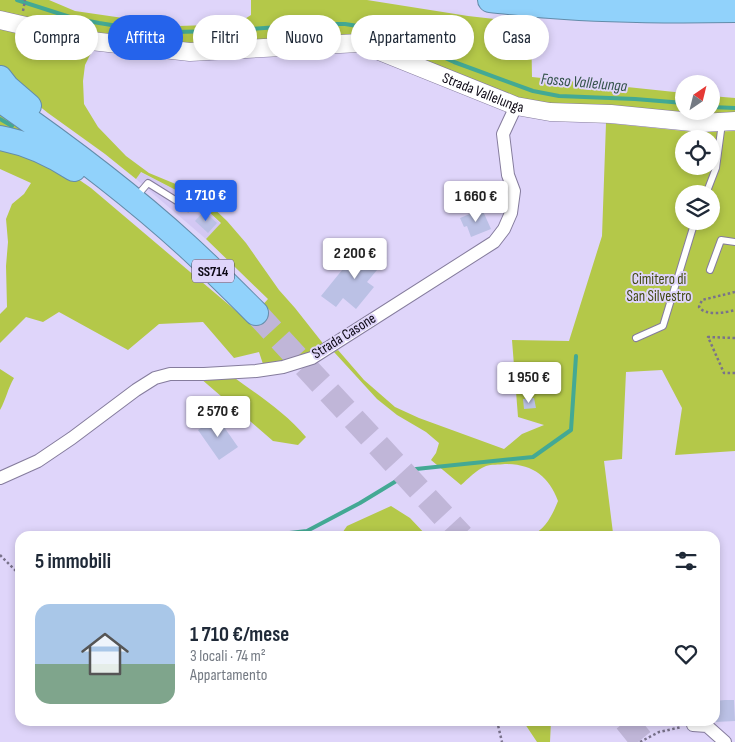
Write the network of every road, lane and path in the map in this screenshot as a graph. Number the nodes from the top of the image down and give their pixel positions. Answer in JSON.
{"nodes":[{"id":1,"x":24,"y":0,"type":"edge"},
{"id":2,"x":490,"y":0,"type":"edge"},
{"id":3,"x":735,"y":10,"type":"edge"},
{"id":4,"x":22,"y":15,"type":"edge"},
{"id":5,"x":0,"y":20,"type":"edge"},
{"id":6,"x":0,"y":78,"type":"edge"},
{"id":7,"x":0,"y":100,"type":"edge"},
{"id":8,"x":516,"y":106,"type":"junction"},
{"id":9,"x":728,"y":122,"type":"edge"},
{"id":10,"x":0,"y":138,"type":"edge"},
{"id":11,"x":82,"y":160,"type":"junction"},
{"id":12,"x":709,"y":185,"type":"edge"},
{"id":13,"x":126,"y":195,"type":"junction"},
{"id":14,"x":188,"y":208,"type":"dead end"},
{"id":15,"x":692,"y":230,"type":"edge"},
{"id":16,"x":735,"y":242,"type":"edge"},
{"id":17,"x":710,"y":270,"type":"dead end"},
{"id":18,"x":735,"y":292,"type":"edge"},
{"id":19,"x":735,"y":310,"type":"edge"},
{"id":20,"x":256,"y":313,"type":"tunnel mouth"},
{"id":21,"x":636,"y":338,"type":"dead end"},
{"id":22,"x":735,"y":338,"type":"edge"},
{"id":23,"x":735,"y":373,"type":"edge"},
{"id":24,"x":0,"y":478,"type":"edge"},
{"id":25,"x":0,"y":555,"type":"edge"},
{"id":26,"x":15,"y":570,"type":"edge"},
{"id":27,"x":498,"y":726,"type":"edge"},
{"id":28,"x":688,"y":726,"type":"edge"},
{"id":29,"x":707,"y":726,"type":"edge"},
{"id":30,"x":502,"y":742,"type":"edge"},
{"id":31,"x":640,"y":742,"type":"edge"},
{"id":32,"x":726,"y":742,"type":"edge"}],
"edges":[{"from":1,"to":4,"type":"path"},
{"from":2,"to":3,"type":"highway"},
{"from":5,"to":8,"type":"street","name":"Strada Vallelunga"},
{"from":6,"to":11,"type":"highway"},
{"from":7,"to":11,"type":"highway","number":"SS714"},
{"from":8,"to":9,"type":"street","name":"Strada Vallelunga"},
{"from":8,"to":24,"type":"street","name":"Strada Casone"},
{"from":9,"to":12,"type":"lane"},
{"from":10,"to":13,"type":"highway"},
{"from":11,"to":13,"type":"highway","number":"SS714"},
{"from":13,"to":14,"type":"lane"},
{"from":13,"to":20,"type":"highway","number":"SS714"},
{"from":15,"to":21,"type":"lane"},
{"from":16,"to":17,"type":"lane"},
{"from":18,"to":19,"type":"path"},
{"from":22,"to":23,"type":"path"},
{"from":25,"to":26,"type":"path"},
{"from":27,"to":30,"type":"path"},
{"from":28,"to":31,"type":"path"},
{"from":29,"to":32,"type":"street"}]}
